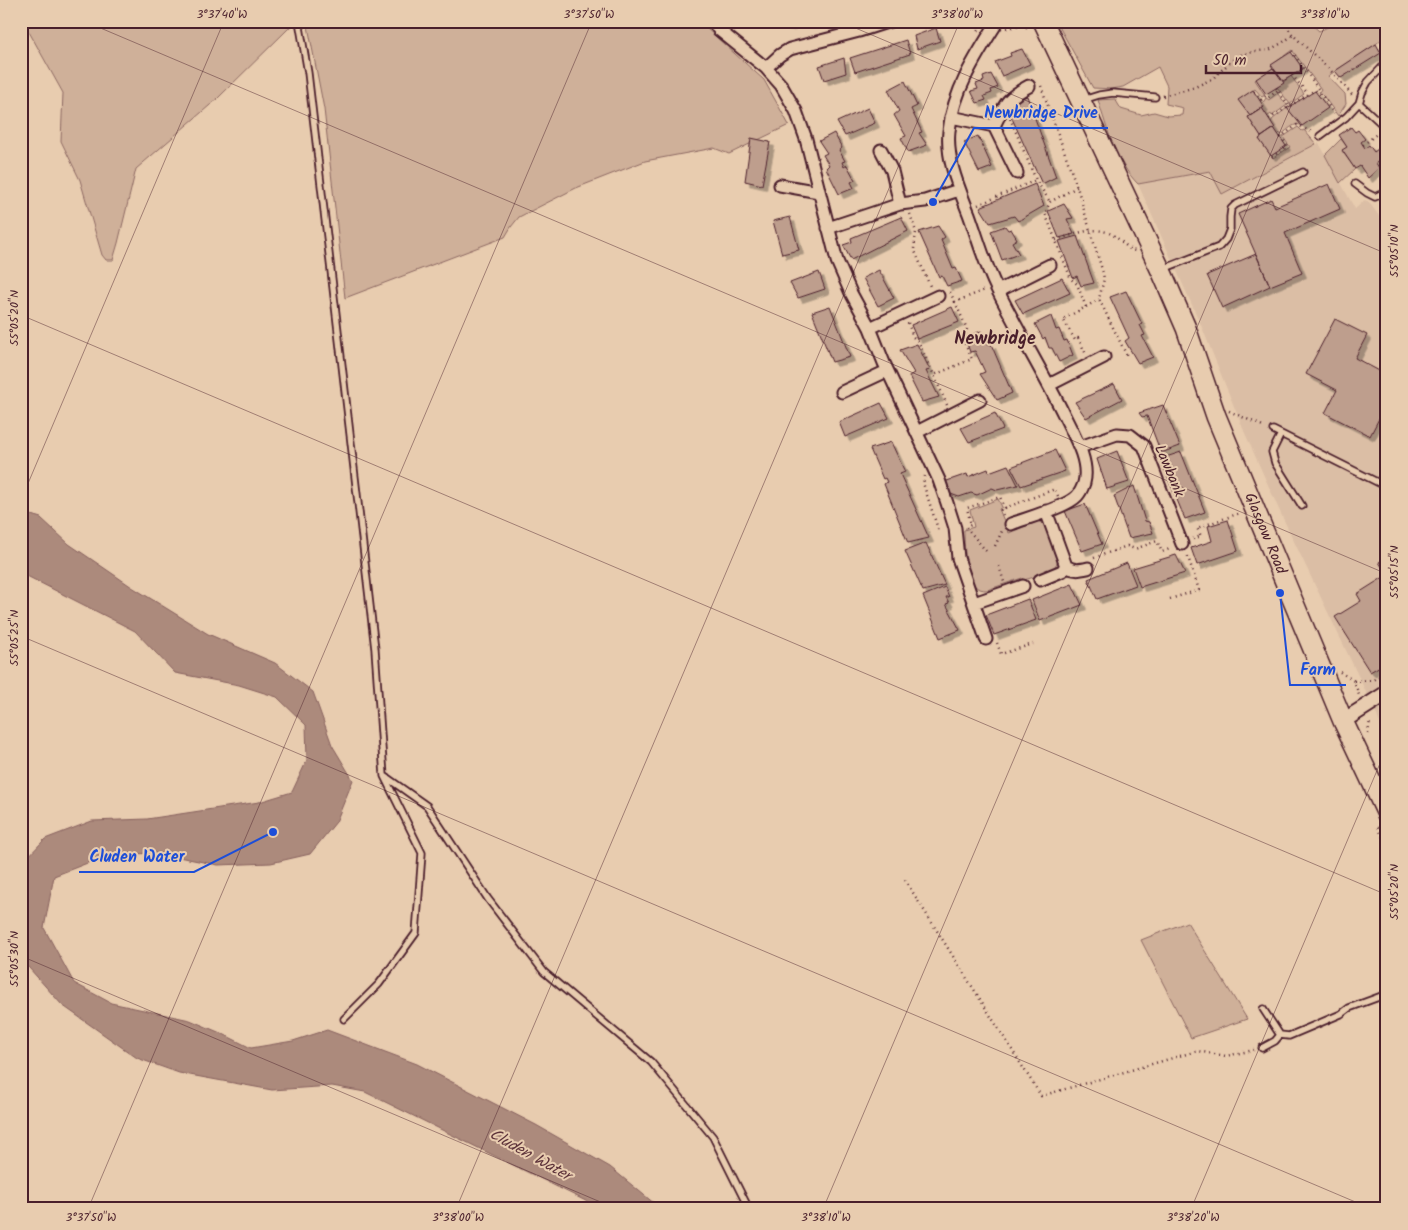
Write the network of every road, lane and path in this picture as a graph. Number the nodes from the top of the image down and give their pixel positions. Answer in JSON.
{"nodes":[{"id":1,"x":299,"y":21,"type":"edge"},
{"id":2,"x":712,"y":21,"type":"edge"},
{"id":3,"x":890,"y":21,"type":"edge"},
{"id":4,"x":998,"y":21,"type":"edge"},
{"id":5,"x":1043,"y":21,"type":"edge"},
{"id":6,"x":1283,"y":21,"type":"edge"},
{"id":7,"x":1293,"y":35,"type":"junction"},
{"id":8,"x":1292,"y":51,"type":"dead end"},
{"id":9,"x":1387,"y":62,"type":"edge"},
{"id":10,"x":766,"y":68,"type":"junction"},
{"id":11,"x":1292,"y":75,"type":"dead end"},
{"id":12,"x":1034,"y":83,"type":"joint"},
{"id":13,"x":1254,"y":92,"type":"dead end"},
{"id":14,"x":1317,"y":92,"type":"junction"},
{"id":15,"x":1307,"y":94,"type":"junction"},
{"id":16,"x":1154,"y":97,"type":"joint"},
{"id":17,"x":1081,"y":100,"type":"junction"},
{"id":18,"x":1359,"y":103,"type":"junction"},
{"id":19,"x":1289,"y":106,"type":"junction"},
{"id":20,"x":1001,"y":111,"type":"junction"},
{"id":21,"x":951,"y":117,"type":"junction"},
{"id":22,"x":1269,"y":119,"type":"dead end"},
{"id":23,"x":1339,"y":122,"type":"junction"},
{"id":24,"x":994,"y":126,"type":"junction"},
{"id":25,"x":1386,"y":128,"type":"edge"},
{"id":26,"x":1320,"y":136,"type":"joint"},
{"id":27,"x":1363,"y":145,"type":"dead end"},
{"id":28,"x":881,"y":150,"type":"dead end"},
{"id":29,"x":1272,"y":157,"type":"dead end"},
{"id":30,"x":1303,"y":172,"type":"dead end"},
{"id":31,"x":1017,"y":173,"type":"dead end"},
{"id":32,"x":1036,"y":180,"type":"junction"},
{"id":33,"x":1355,"y":184,"type":"dead end"},
{"id":34,"x":780,"y":186,"type":"dead end"},
{"id":35,"x":1077,"y":187,"type":"junction"},
{"id":36,"x":959,"y":190,"type":"junction"},
{"id":37,"x":1387,"y":191,"type":"edge"},
{"id":38,"x":819,"y":192,"type":"junction"},
{"id":39,"x":1050,"y":202,"type":"junction"},
{"id":40,"x":903,"y":204,"type":"junction"},
{"id":41,"x":967,"y":209,"type":"junction"},
{"id":42,"x":828,"y":228,"type":"junction"},
{"id":43,"x":1090,"y":230,"type":"junction"},
{"id":44,"x":1056,"y":240,"type":"junction"},
{"id":45,"x":1139,"y":252,"type":"dead end"},
{"id":46,"x":1050,"y":266,"type":"dead end"},
{"id":47,"x":1161,"y":269,"type":"junction"},
{"id":48,"x":947,"y":288,"type":"dead end"},
{"id":49,"x":996,"y":288,"type":"junction"},
{"id":50,"x":935,"y":293,"type":"joint"},
{"id":51,"x":1100,"y":299,"type":"junction"},
{"id":52,"x":955,"y":302,"type":"junction"},
{"id":53,"x":1086,"y":307,"type":"junction"},
{"id":54,"x":904,"y":312,"type":"junction"},
{"id":55,"x":870,"y":328,"type":"junction"},
{"id":56,"x":1127,"y":356,"type":"dead end"},
{"id":57,"x":1104,"y":357,"type":"dead end"},
{"id":58,"x":1092,"y":363,"type":"junction"},
{"id":59,"x":887,"y":371,"type":"junction"},
{"id":60,"x":934,"y":375,"type":"junction"},
{"id":61,"x":1049,"y":385,"type":"junction"},
{"id":62,"x":842,"y":392,"type":"dead end"},
{"id":63,"x":980,"y":400,"type":"dead end"},
{"id":64,"x":951,"y":415,"type":"junction"},
{"id":65,"x":1216,"y":416,"type":"junction"},
{"id":66,"x":1273,"y":430,"type":"joint"},
{"id":67,"x":917,"y":432,"type":"junction"},
{"id":68,"x":1281,"y":434,"type":"junction"},
{"id":69,"x":1080,"y":447,"type":"junction"},
{"id":70,"x":933,"y":468,"type":"junction"},
{"id":71,"x":1387,"y":488,"type":"edge"},
{"id":72,"x":1061,"y":506,"type":"junction"},
{"id":73,"x":1302,"y":506,"type":"dead end"},
{"id":74,"x":1005,"y":508,"type":"junction"},
{"id":75,"x":1046,"y":511,"type":"junction"},
{"id":76,"x":954,"y":525,"type":"junction"},
{"id":77,"x":1009,"y":526,"type":"junction"},
{"id":78,"x":995,"y":546,"type":"dead end"},
{"id":79,"x":1184,"y":548,"type":"joint"},
{"id":80,"x":986,"y":551,"type":"dead end"},
{"id":81,"x":999,"y":566,"type":"dead end"},
{"id":82,"x":1066,"y":566,"type":"junction"},
{"id":83,"x":1088,"y":568,"type":"dead end"},
{"id":84,"x":1040,"y":580,"type":"dead end"},
{"id":85,"x":1023,"y":586,"type":"dead end"},
{"id":86,"x":1007,"y":591,"type":"junction"},
{"id":87,"x":1170,"y":599,"type":"dead end"},
{"id":88,"x":974,"y":603,"type":"junction"},
{"id":89,"x":986,"y":639,"type":"joint"},
{"id":90,"x":1033,"y":644,"type":"dead end"},
{"id":91,"x":1387,"y":672,"type":"edge"},
{"id":92,"x":1354,"y":681,"type":"dead end"},
{"id":93,"x":1387,"y":693,"type":"edge"},
{"id":94,"x":1343,"y":721,"type":"junction"},
{"id":95,"x":384,"y":776,"type":"junction"},
{"id":96,"x":1387,"y":814,"type":"edge"},
{"id":97,"x":905,"y":880,"type":"dead end"},
{"id":98,"x":1387,"y":994,"type":"edge"},
{"id":99,"x":1263,"y":1009,"type":"dead end"},
{"id":100,"x":344,"y":1019,"type":"dead end"},
{"id":101,"x":1280,"y":1035,"type":"junction"},
{"id":102,"x":1262,"y":1048,"type":"joint"},
{"id":103,"x":749,"y":1209,"type":"edge"}],
"edges":[{"from":1,"to":95,"type":"lane"},
{"from":2,"to":10,"type":"street"},
{"from":3,"to":10,"type":"street"},
{"from":4,"to":21,"type":"street"},
{"from":5,"to":17,"type":"highway","name":"Glasgow Road"},
{"from":6,"to":7,"type":"path"},
{"from":7,"to":16,"type":"path"},
{"from":7,"to":18,"type":"path"},
{"from":8,"to":14,"type":"path"},
{"from":9,"to":18,"type":"lane"},
{"from":10,"to":38,"type":"street"},
{"from":11,"to":15,"type":"path"},
{"from":12,"to":20,"type":"street"},
{"from":12,"to":35,"type":"path"},
{"from":13,"to":19,"type":"path"},
{"from":14,"to":15,"type":"path"},
{"from":14,"to":23,"type":"path"},
{"from":15,"to":19,"type":"path"},
{"from":16,"to":17,"type":"lane"},
{"from":17,"to":47,"type":"highway","name":"Glasgow Road"},
{"from":18,"to":23,"type":"lane"},
{"from":18,"to":25,"type":"lane"},
{"from":19,"to":22,"type":"path"},
{"from":20,"to":24,"type":"street"},
{"from":20,"to":32,"type":"path"},
{"from":21,"to":24,"type":"street"},
{"from":21,"to":36,"type":"street"},
{"from":23,"to":26,"type":"lane"},
{"from":24,"to":31,"type":"street"},
{"from":25,"to":27,"type":"path"},
{"from":26,"to":29,"type":"path"},
{"from":28,"to":40,"type":"street"},
{"from":30,"to":47,"type":"lane"},
{"from":32,"to":39,"type":"path"},
{"from":32,"to":41,"type":"path"},
{"from":33,"to":37,"type":"lane"},
{"from":34,"to":38,"type":"street"},
{"from":35,"to":39,"type":"path"},
{"from":35,"to":43,"type":"path"},
{"from":36,"to":40,"type":"street"},
{"from":36,"to":41,"type":"street"},
{"from":38,"to":42,"type":"street"},
{"from":39,"to":44,"type":"path"},
{"from":40,"to":42,"type":"street"},
{"from":40,"to":50,"type":"path"},
{"from":41,"to":49,"type":"street"},
{"from":42,"to":55,"type":"street"},
{"from":43,"to":44,"type":"path"},
{"from":43,"to":45,"type":"path"},
{"from":43,"to":51,"type":"path"},
{"from":44,"to":53,"type":"path"},
{"from":46,"to":49,"type":"street"},
{"from":47,"to":65,"type":"highway","name":"Glasgow Road"},
{"from":48,"to":52,"type":"path"},
{"from":49,"to":52,"type":"path"},
{"from":49,"to":61,"type":"street"},
{"from":50,"to":54,"type":"street"},
{"from":51,"to":53,"type":"path"},
{"from":51,"to":56,"type":"path"},
{"from":52,"to":60,"type":"path"},
{"from":53,"to":58,"type":"path"},
{"from":54,"to":55,"type":"street"},
{"from":54,"to":60,"type":"path"},
{"from":55,"to":59,"type":"street"},
{"from":57,"to":58,"type":"street"},
{"from":58,"to":61,"type":"street"},
{"from":59,"to":62,"type":"street"},
{"from":59,"to":67,"type":"street"},
{"from":60,"to":64,"type":"path"},
{"from":61,"to":69,"type":"street"},
{"from":63,"to":64,"type":"street"},
{"from":64,"to":67,"type":"street"},
{"from":65,"to":66,"type":"path"},
{"from":65,"to":94,"type":"highway","name":"Glasgow Road"},
{"from":66,"to":68,"type":"lane"},
{"from":67,"to":70,"type":"street"},
{"from":68,"to":71,"type":"lane"},
{"from":68,"to":73,"type":"lane"},
{"from":69,"to":72,"type":"street"},
{"from":69,"to":79,"type":"street","name":"Lawbank"},
{"from":70,"to":76,"type":"street"},
{"from":70,"to":76,"type":"path"},
{"from":72,"to":74,"type":"path"},
{"from":72,"to":75,"type":"street"},
{"from":74,"to":77,"type":"path"},
{"from":74,"to":80,"type":"path"},
{"from":75,"to":77,"type":"street"},
{"from":75,"to":82,"type":"street"},
{"from":76,"to":88,"type":"street"},
{"from":77,"to":78,"type":"path"},
{"from":79,"to":87,"type":"path"},
{"from":81,"to":86,"type":"path"},
{"from":82,"to":83,"type":"street"},
{"from":82,"to":84,"type":"street"},
{"from":85,"to":86,"type":"street"},
{"from":86,"to":88,"type":"street"},
{"from":88,"to":89,"type":"street"},
{"from":89,"to":90,"type":"path"},
{"from":91,"to":92,"type":"path"},
{"from":93,"to":94,"type":"street"},
{"from":94,"to":96,"type":"highway","name":"Glasgow Road"},
{"from":95,"to":100,"type":"lane"},
{"from":95,"to":103,"type":"lane"},
{"from":97,"to":102,"type":"path"},
{"from":98,"to":101,"type":"lane"},
{"from":99,"to":101,"type":"lane"},
{"from":101,"to":102,"type":"lane"}]}
